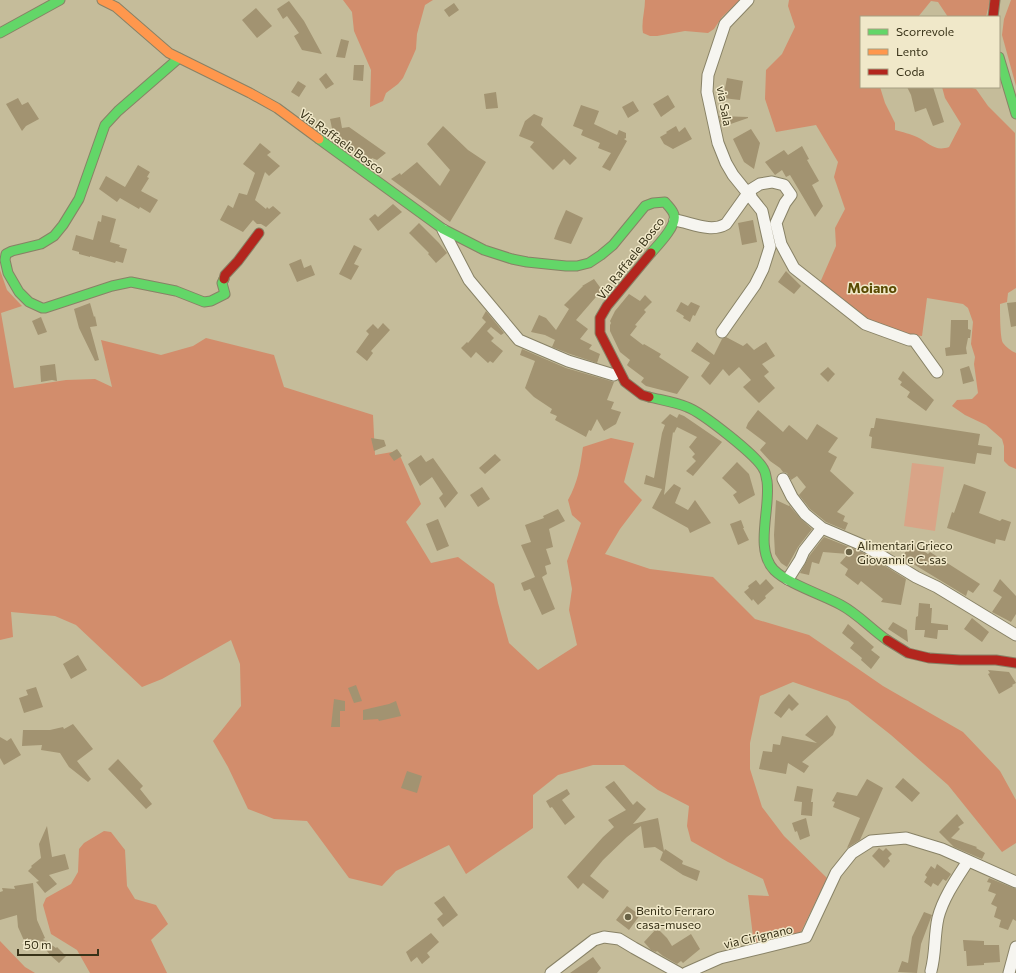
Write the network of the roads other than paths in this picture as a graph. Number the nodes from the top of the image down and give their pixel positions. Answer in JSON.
{"nodes":[{"id":1,"x":60,"y":0,"type":"edge"},
{"id":2,"x":102,"y":0,"type":"edge"},
{"id":3,"x":748,"y":0,"type":"edge"},
{"id":4,"x":995,"y":0,"type":"edge"},
{"id":5,"x":993,"y":16,"type":"edge"},
{"id":6,"x":0,"y":33,"type":"edge"},
{"id":7,"x":179,"y":58,"type":"junction"},
{"id":8,"x":1000,"y":60,"type":"edge"},
{"id":9,"x":1016,"y":114,"type":"edge"},
{"id":10,"x":749,"y":194,"type":"junction"},
{"id":11,"x":675,"y":220,"type":"junction"},
{"id":12,"x":443,"y":229,"type":"junction"},
{"id":13,"x":259,"y":233,"type":"dead end"},
{"id":14,"x":722,"y":332,"type":"dead end"},
{"id":15,"x":937,"y":372,"type":"dead end"},
{"id":16,"x":614,"y":375,"type":"dead end"},
{"id":17,"x":783,"y":479,"type":"dead end"},
{"id":18,"x":822,"y":528,"type":"junction"},
{"id":19,"x":788,"y":579,"type":"junction"},
{"id":20,"x":1016,"y":635,"type":"edge"},
{"id":21,"x":1016,"y":663,"type":"edge"},
{"id":22,"x":968,"y":860,"type":"junction"},
{"id":23,"x":1016,"y":882,"type":"edge"},
{"id":24,"x":1016,"y":947,"type":"edge"},
{"id":25,"x":931,"y":971,"type":"dead end"},
{"id":26,"x":551,"y":973,"type":"edge"},
{"id":27,"x":679,"y":973,"type":"edge"},
{"id":28,"x":686,"y":973,"type":"edge"},
{"id":29,"x":1009,"y":973,"type":"edge"}],
"edges":[{"from":1,"to":6,"type":"street"},
{"from":2,"to":7,"type":"street","name":"Via Raffaele Bosco"},
{"from":3,"to":10,"type":"street","name":"via Sala"},
{"from":4,"to":5,"type":"street"},
{"from":7,"to":12,"type":"street","name":"Via Raffaele Bosco"},
{"from":7,"to":13,"type":"street"},
{"from":8,"to":9,"type":"street"},
{"from":10,"to":11,"type":"street"},
{"from":10,"to":14,"type":"street","name":"via Sala"},
{"from":10,"to":15,"type":"street"},
{"from":11,"to":12,"type":"street","name":"Via Raffaele Bosco"},
{"from":11,"to":19,"type":"street","name":"Via Raffaele Bosco"},
{"from":12,"to":16,"type":"street"},
{"from":17,"to":18,"type":"street"},
{"from":18,"to":19,"type":"street"},
{"from":18,"to":20,"type":"street"},
{"from":19,"to":21,"type":"street","name":"Via Raffaele Bosco"},
{"from":22,"to":23,"type":"street","name":"via Cirignano"},
{"from":22,"to":25,"type":"street"},
{"from":22,"to":28,"type":"street","name":"via Cirignano"},
{"from":24,"to":29,"type":"street"},
{"from":26,"to":27,"type":"street"}]}
